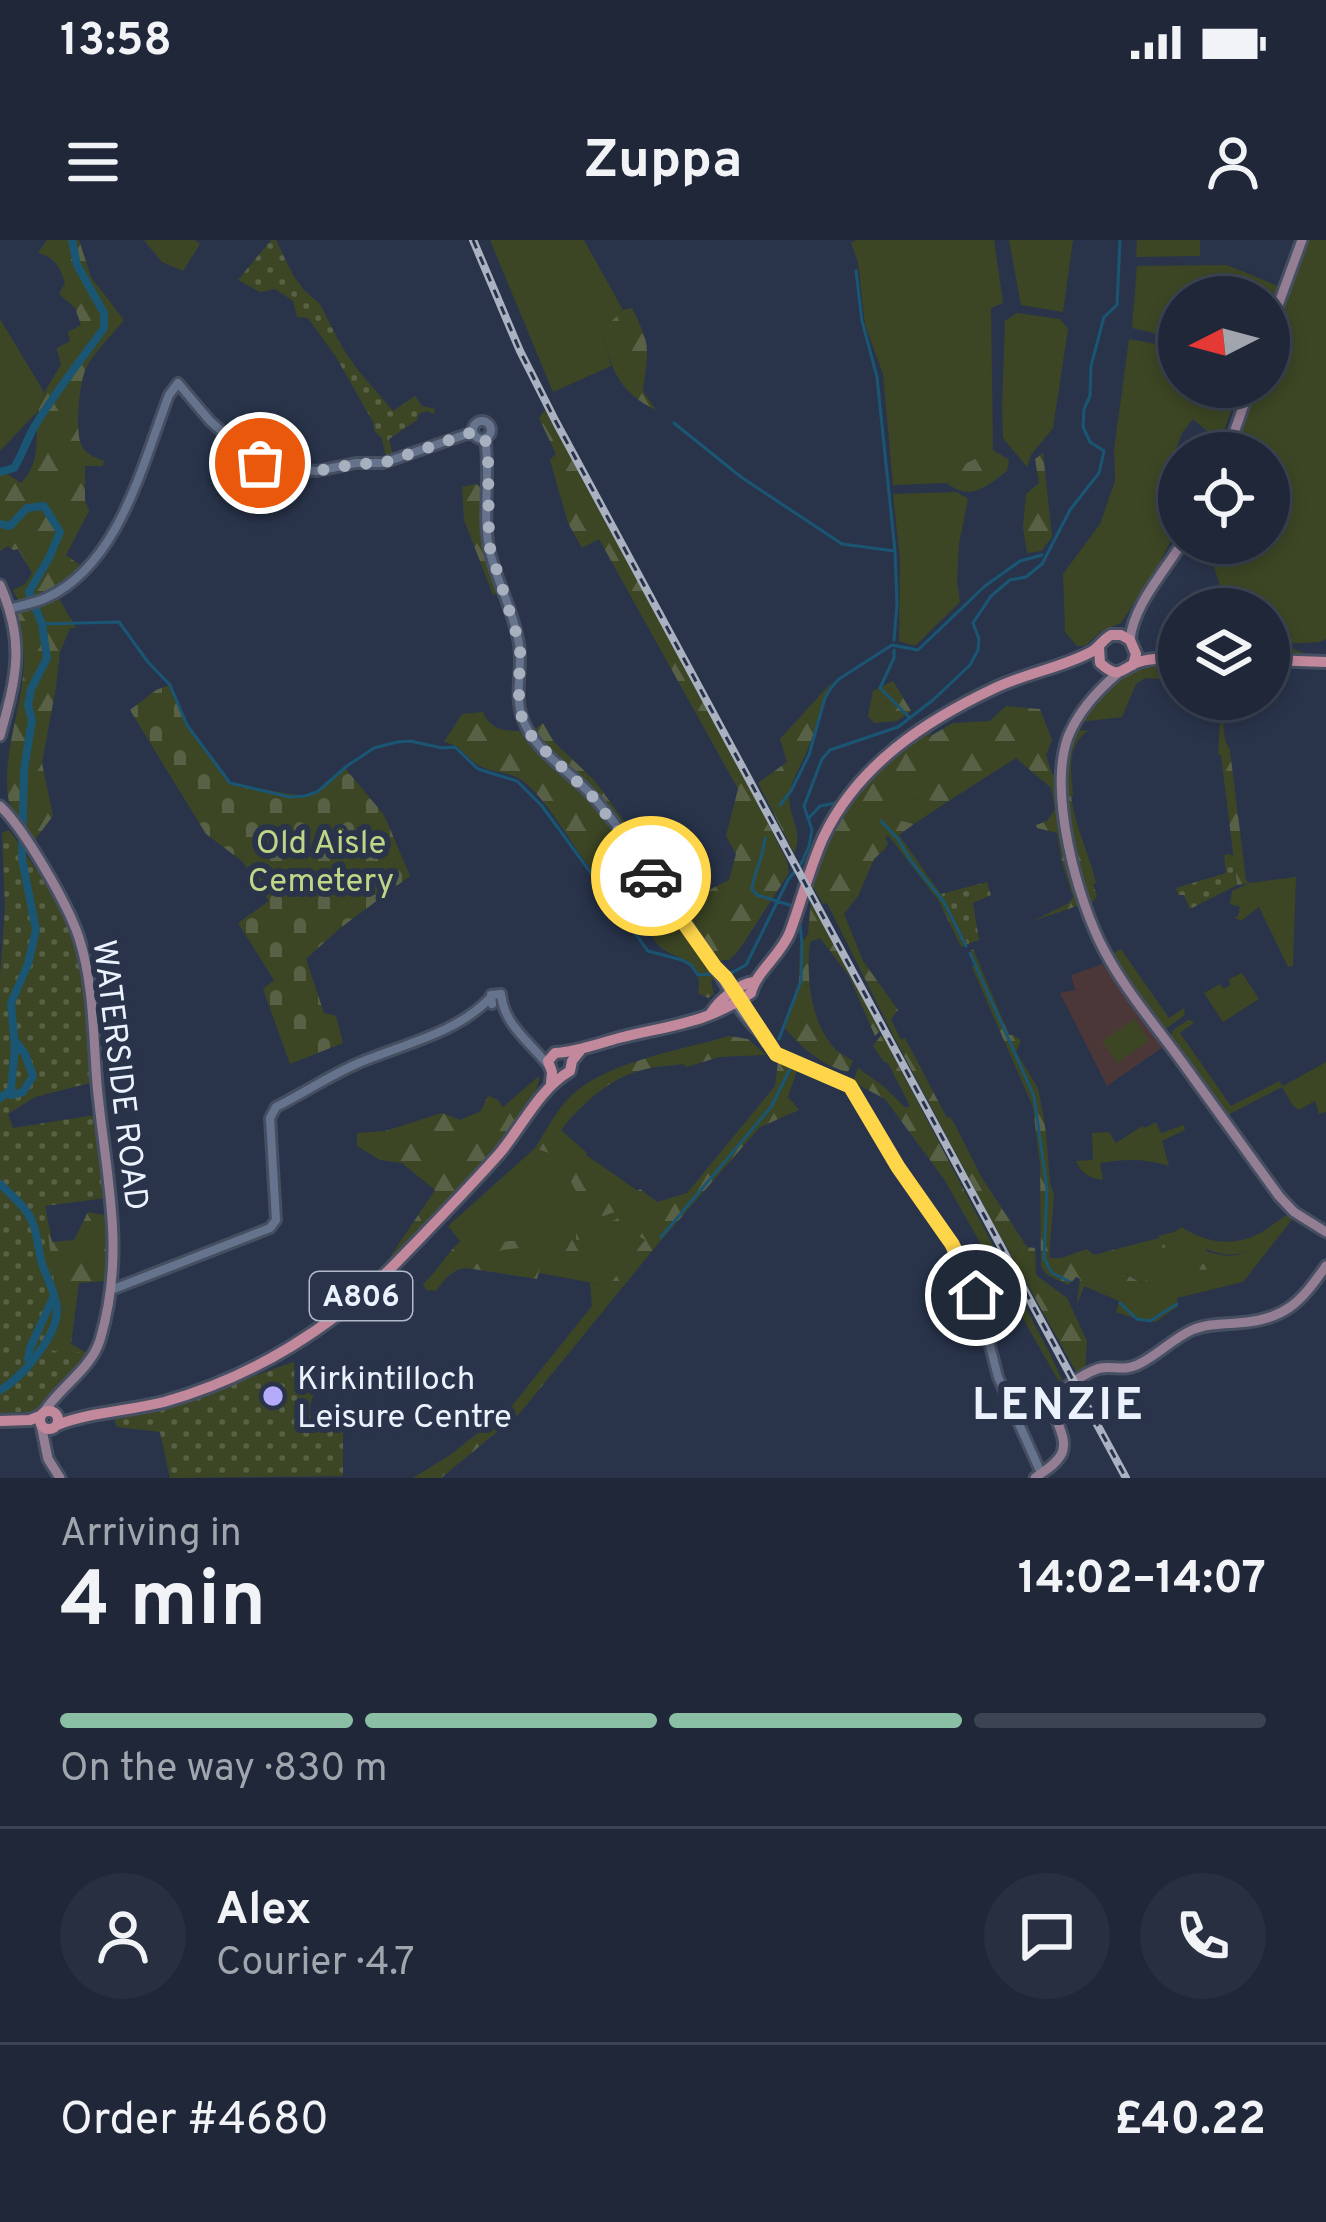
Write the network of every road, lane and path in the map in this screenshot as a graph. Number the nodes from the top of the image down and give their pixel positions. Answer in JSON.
{"nodes":[{"id":1,"x":1302,"y":240,"type":"edge"},
{"id":2,"x":1289,"y":276,"type":"edge"},
{"id":3,"x":473,"y":432,"type":"junction"},
{"id":4,"x":485,"y":438,"type":"junction"},
{"id":5,"x":1169,"y":564,"type":"edge"},
{"id":6,"x":0,"y":585,"type":"edge"},
{"id":7,"x":10,"y":609,"type":"junction"},
{"id":8,"x":1140,"y":611,"type":"junction"},
{"id":9,"x":1116,"y":634,"type":"junction"},
{"id":10,"x":1132,"y":642,"type":"junction"},
{"id":11,"x":1099,"y":648,"type":"junction"},
{"id":12,"x":1158,"y":655,"type":"edge"},
{"id":13,"x":1158,"y":660,"type":"edge"},
{"id":14,"x":1290,"y":661,"type":"edge"},
{"id":15,"x":1326,"y":662,"type":"edge"},
{"id":16,"x":1067,"y":663,"type":"junction"},
{"id":17,"x":1133,"y":664,"type":"junction"},
{"id":18,"x":1102,"y":665,"type":"junction"},
{"id":19,"x":1118,"y":673,"type":"junction"},
{"id":20,"x":1099,"y":689,"type":"junction"},
{"id":21,"x":0,"y":736,"type":"edge"},
{"id":22,"x":4,"y":814,"type":"edge"},
{"id":23,"x":734,"y":998,"type":"junction"},
{"id":24,"x":558,"y":1064,"type":"junction"},
{"id":25,"x":1326,"y":1232,"type":"edge"},
{"id":26,"x":1326,"y":1266,"type":"edge"},
{"id":27,"x":111,"y":1290,"type":"junction"},
{"id":28,"x":47,"y":1420,"type":"junction"},
{"id":29,"x":0,"y":1421,"type":"edge"},
{"id":30,"x":1038,"y":1476,"type":"edge"},
{"id":31,"x":59,"y":1478,"type":"edge"}],
"edges":[{"from":1,"to":2,"type":"main road"},
{"from":3,"to":4,"type":"street"},
{"from":3,"to":4,"type":"street"},
{"from":3,"to":7,"type":"street"},
{"from":4,"to":23,"type":"street"},
{"from":5,"to":8,"type":"main road"},
{"from":6,"to":7,"type":"main road"},
{"from":7,"to":21,"type":"main road"},
{"from":8,"to":9,"type":"main road"},
{"from":8,"to":10,"type":"main road"},
{"from":9,"to":10,"type":"main road"},
{"from":9,"to":11,"type":"main road"},
{"from":10,"to":12,"type":"main road"},
{"from":10,"to":17,"type":"main road"},
{"from":11,"to":16,"type":"main road"},
{"from":11,"to":18,"type":"main road"},
{"from":13,"to":17,"type":"main road"},
{"from":14,"to":15,"type":"main road"},
{"from":16,"to":18,"type":"main road"},
{"from":16,"to":23,"type":"main road"},
{"from":17,"to":19,"type":"main road"},
{"from":18,"to":19,"type":"main road"},
{"from":18,"to":20,"type":"main road"},
{"from":19,"to":20,"type":"main road"},
{"from":20,"to":25,"type":"main road"},
{"from":22,"to":27,"type":"main road","name":"WATERSIDE ROAD"},
{"from":23,"to":24,"type":"main road"},
{"from":23,"to":30,"type":"street"},
{"from":24,"to":27,"type":"street"},
{"from":24,"to":28,"type":"main road","number":"A806"},
{"from":26,"to":30,"type":"main road"},
{"from":27,"to":28,"type":"main road","name":"WATERSIDE ROAD"},
{"from":28,"to":29,"type":"main road","number":"A806"},
{"from":28,"to":31,"type":"main road"}]}
